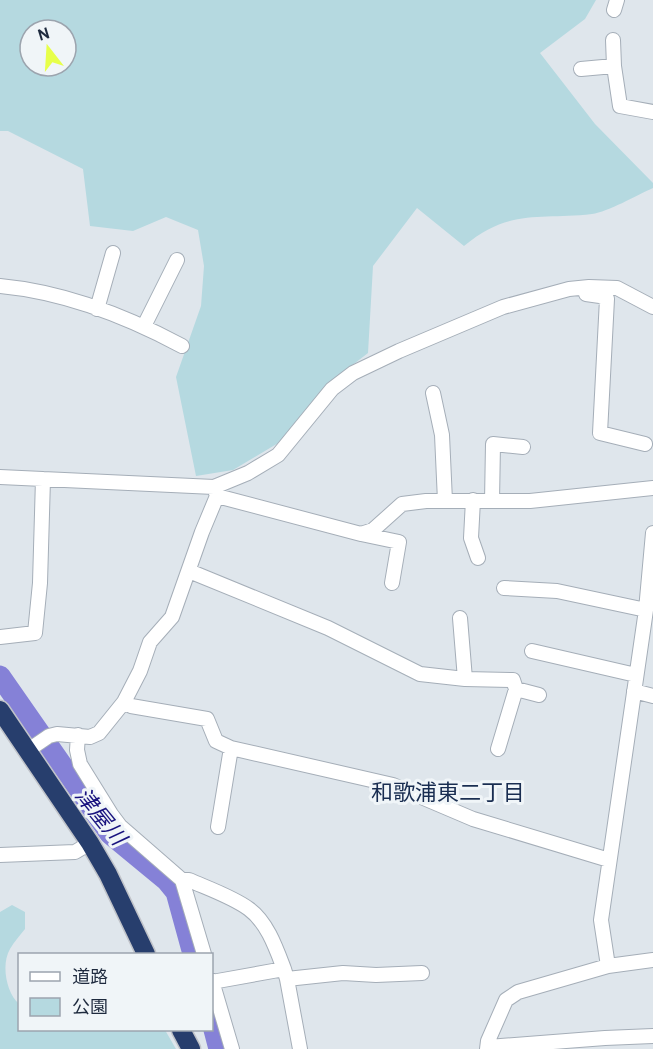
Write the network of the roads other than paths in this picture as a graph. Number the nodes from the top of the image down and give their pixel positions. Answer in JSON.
{"nodes":[{"id":1,"x":613,"y":40,"type":"dead end"},
{"id":2,"x":614,"y":66,"type":"junction"},
{"id":3,"x":581,"y":69,"type":"dead end"},
{"id":4,"x":653,"y":112,"type":"edge"},
{"id":5,"x":113,"y":253,"type":"dead end"},
{"id":6,"x":177,"y":260,"type":"dead end"},
{"id":7,"x":0,"y":286,"type":"edge"},
{"id":8,"x":569,"y":289,"type":"junction"},
{"id":9,"x":653,"y":307,"type":"edge"},
{"id":10,"x":97,"y":309,"type":"junction"},
{"id":11,"x":144,"y":326,"type":"junction"},
{"id":12,"x":182,"y":346,"type":"dead end"},
{"id":13,"x":434,"y":393,"type":"dead end"},
{"id":14,"x":645,"y":444,"type":"dead end"},
{"id":15,"x":523,"y":447,"type":"dead end"},
{"id":16,"x":0,"y":477,"type":"edge"},
{"id":17,"x":43,"y":479,"type":"junction"},
{"id":18,"x":653,"y":488,"type":"edge"},
{"id":19,"x":216,"y":491,"type":"junction"},
{"id":20,"x":473,"y":500,"type":"junction"},
{"id":21,"x":446,"y":501,"type":"junction"},
{"id":22,"x":492,"y":501,"type":"junction"},
{"id":23,"x":653,"y":533,"type":"edge"},
{"id":24,"x":361,"y":534,"type":"junction"},
{"id":25,"x":478,"y":558,"type":"dead end"},
{"id":26,"x":189,"y":571,"type":"junction"},
{"id":27,"x":392,"y":583,"type":"dead end"},
{"id":28,"x":504,"y":588,"type":"dead end"},
{"id":29,"x":646,"y":610,"type":"junction"},
{"id":30,"x":460,"y":618,"type":"dead end"},
{"id":31,"x":0,"y":638,"type":"edge"},
{"id":32,"x":647,"y":650,"type":"edge"},
{"id":33,"x":532,"y":651,"type":"dead end"},
{"id":34,"x":636,"y":675,"type":"junction"},
{"id":35,"x":465,"y":679,"type":"junction"},
{"id":36,"x":516,"y":689,"type":"junction"},
{"id":37,"x":634,"y":692,"type":"junction"},
{"id":38,"x":539,"y":695,"type":"dead end"},
{"id":39,"x":653,"y":696,"type":"edge"},
{"id":40,"x":124,"y":702,"type":"junction"},
{"id":41,"x":2,"y":718,"type":"edge"},
{"id":42,"x":78,"y":735,"type":"junction"},
{"id":43,"x":38,"y":743,"type":"junction"},
{"id":44,"x":231,"y":748,"type":"junction"},
{"id":45,"x":498,"y":748,"type":"dead end"},
{"id":46,"x":218,"y":827,"type":"dead end"},
{"id":47,"x":90,"y":843,"type":"junction"},
{"id":48,"x":0,"y":855,"type":"edge"},
{"id":49,"x":609,"y":860,"type":"junction"},
{"id":50,"x":182,"y":880,"type":"junction"},
{"id":51,"x":146,"y":953,"type":"edge"},
{"id":52,"x":204,"y":953,"type":"edge"},
{"id":53,"x":653,"y":960,"type":"edge"},
{"id":54,"x":608,"y":966,"type":"junction"},
{"id":55,"x":422,"y":973,"type":"dead end"},
{"id":56,"x":286,"y":974,"type":"junction"},
{"id":57,"x":213,"y":981,"type":"edge"},
{"id":58,"x":213,"y":984,"type":"edge"},
{"id":59,"x":182,"y":1031,"type":"edge"},
{"id":60,"x":653,"y":1036,"type":"edge"},
{"id":61,"x":488,"y":1048,"type":"edge"},
{"id":62,"x":191,"y":1049,"type":"edge"},
{"id":63,"x":232,"y":1049,"type":"edge"},
{"id":64,"x":300,"y":1049,"type":"edge"}],
"edges":[{"from":1,"to":2,"type":"street"},
{"from":2,"to":3,"type":"street"},
{"from":2,"to":4,"type":"street"},
{"from":5,"to":10,"type":"street"},
{"from":6,"to":11,"type":"street"},
{"from":7,"to":10,"type":"street"},
{"from":8,"to":9,"type":"street"},
{"from":8,"to":14,"type":"street"},
{"from":8,"to":19,"type":"street"},
{"from":10,"to":11,"type":"street"},
{"from":11,"to":12,"type":"street"},
{"from":13,"to":21,"type":"street"},
{"from":15,"to":22,"type":"street"},
{"from":16,"to":17,"type":"street"},
{"from":17,"to":19,"type":"street"},
{"from":17,"to":31,"type":"street"},
{"from":18,"to":22,"type":"street"},
{"from":19,"to":24,"type":"street"},
{"from":19,"to":26,"type":"street"},
{"from":20,"to":21,"type":"street"},
{"from":20,"to":22,"type":"street"},
{"from":20,"to":25,"type":"street"},
{"from":21,"to":24,"type":"street"},
{"from":23,"to":29,"type":"street"},
{"from":24,"to":27,"type":"street"},
{"from":26,"to":35,"type":"street"},
{"from":26,"to":40,"type":"street"},
{"from":28,"to":29,"type":"street"},
{"from":29,"to":32,"type":"street"},
{"from":30,"to":35,"type":"street"},
{"from":32,"to":34,"type":"street"},
{"from":33,"to":34,"type":"street"},
{"from":34,"to":37,"type":"street"},
{"from":35,"to":36,"type":"street"},
{"from":36,"to":38,"type":"street"},
{"from":36,"to":45,"type":"street"},
{"from":37,"to":39,"type":"street"},
{"from":37,"to":49,"type":"street"},
{"from":40,"to":42,"type":"street"},
{"from":40,"to":44,"type":"street"},
{"from":41,"to":43,"type":"highway"},
{"from":42,"to":43,"type":"street"},
{"from":42,"to":50,"type":"street"},
{"from":43,"to":47,"type":"highway"},
{"from":44,"to":46,"type":"street"},
{"from":44,"to":49,"type":"street"},
{"from":47,"to":48,"type":"street"},
{"from":47,"to":51,"type":"highway"},
{"from":49,"to":54,"type":"street"},
{"from":50,"to":52,"type":"street"},
{"from":50,"to":56,"type":"street"},
{"from":53,"to":54,"type":"street"},
{"from":54,"to":61,"type":"street"},
{"from":55,"to":56,"type":"street"},
{"from":56,"to":57,"type":"street"},
{"from":56,"to":64,"type":"street"},
{"from":58,"to":63,"type":"street"},
{"from":59,"to":62,"type":"highway"},
{"from":60,"to":61,"type":"street"}]}
